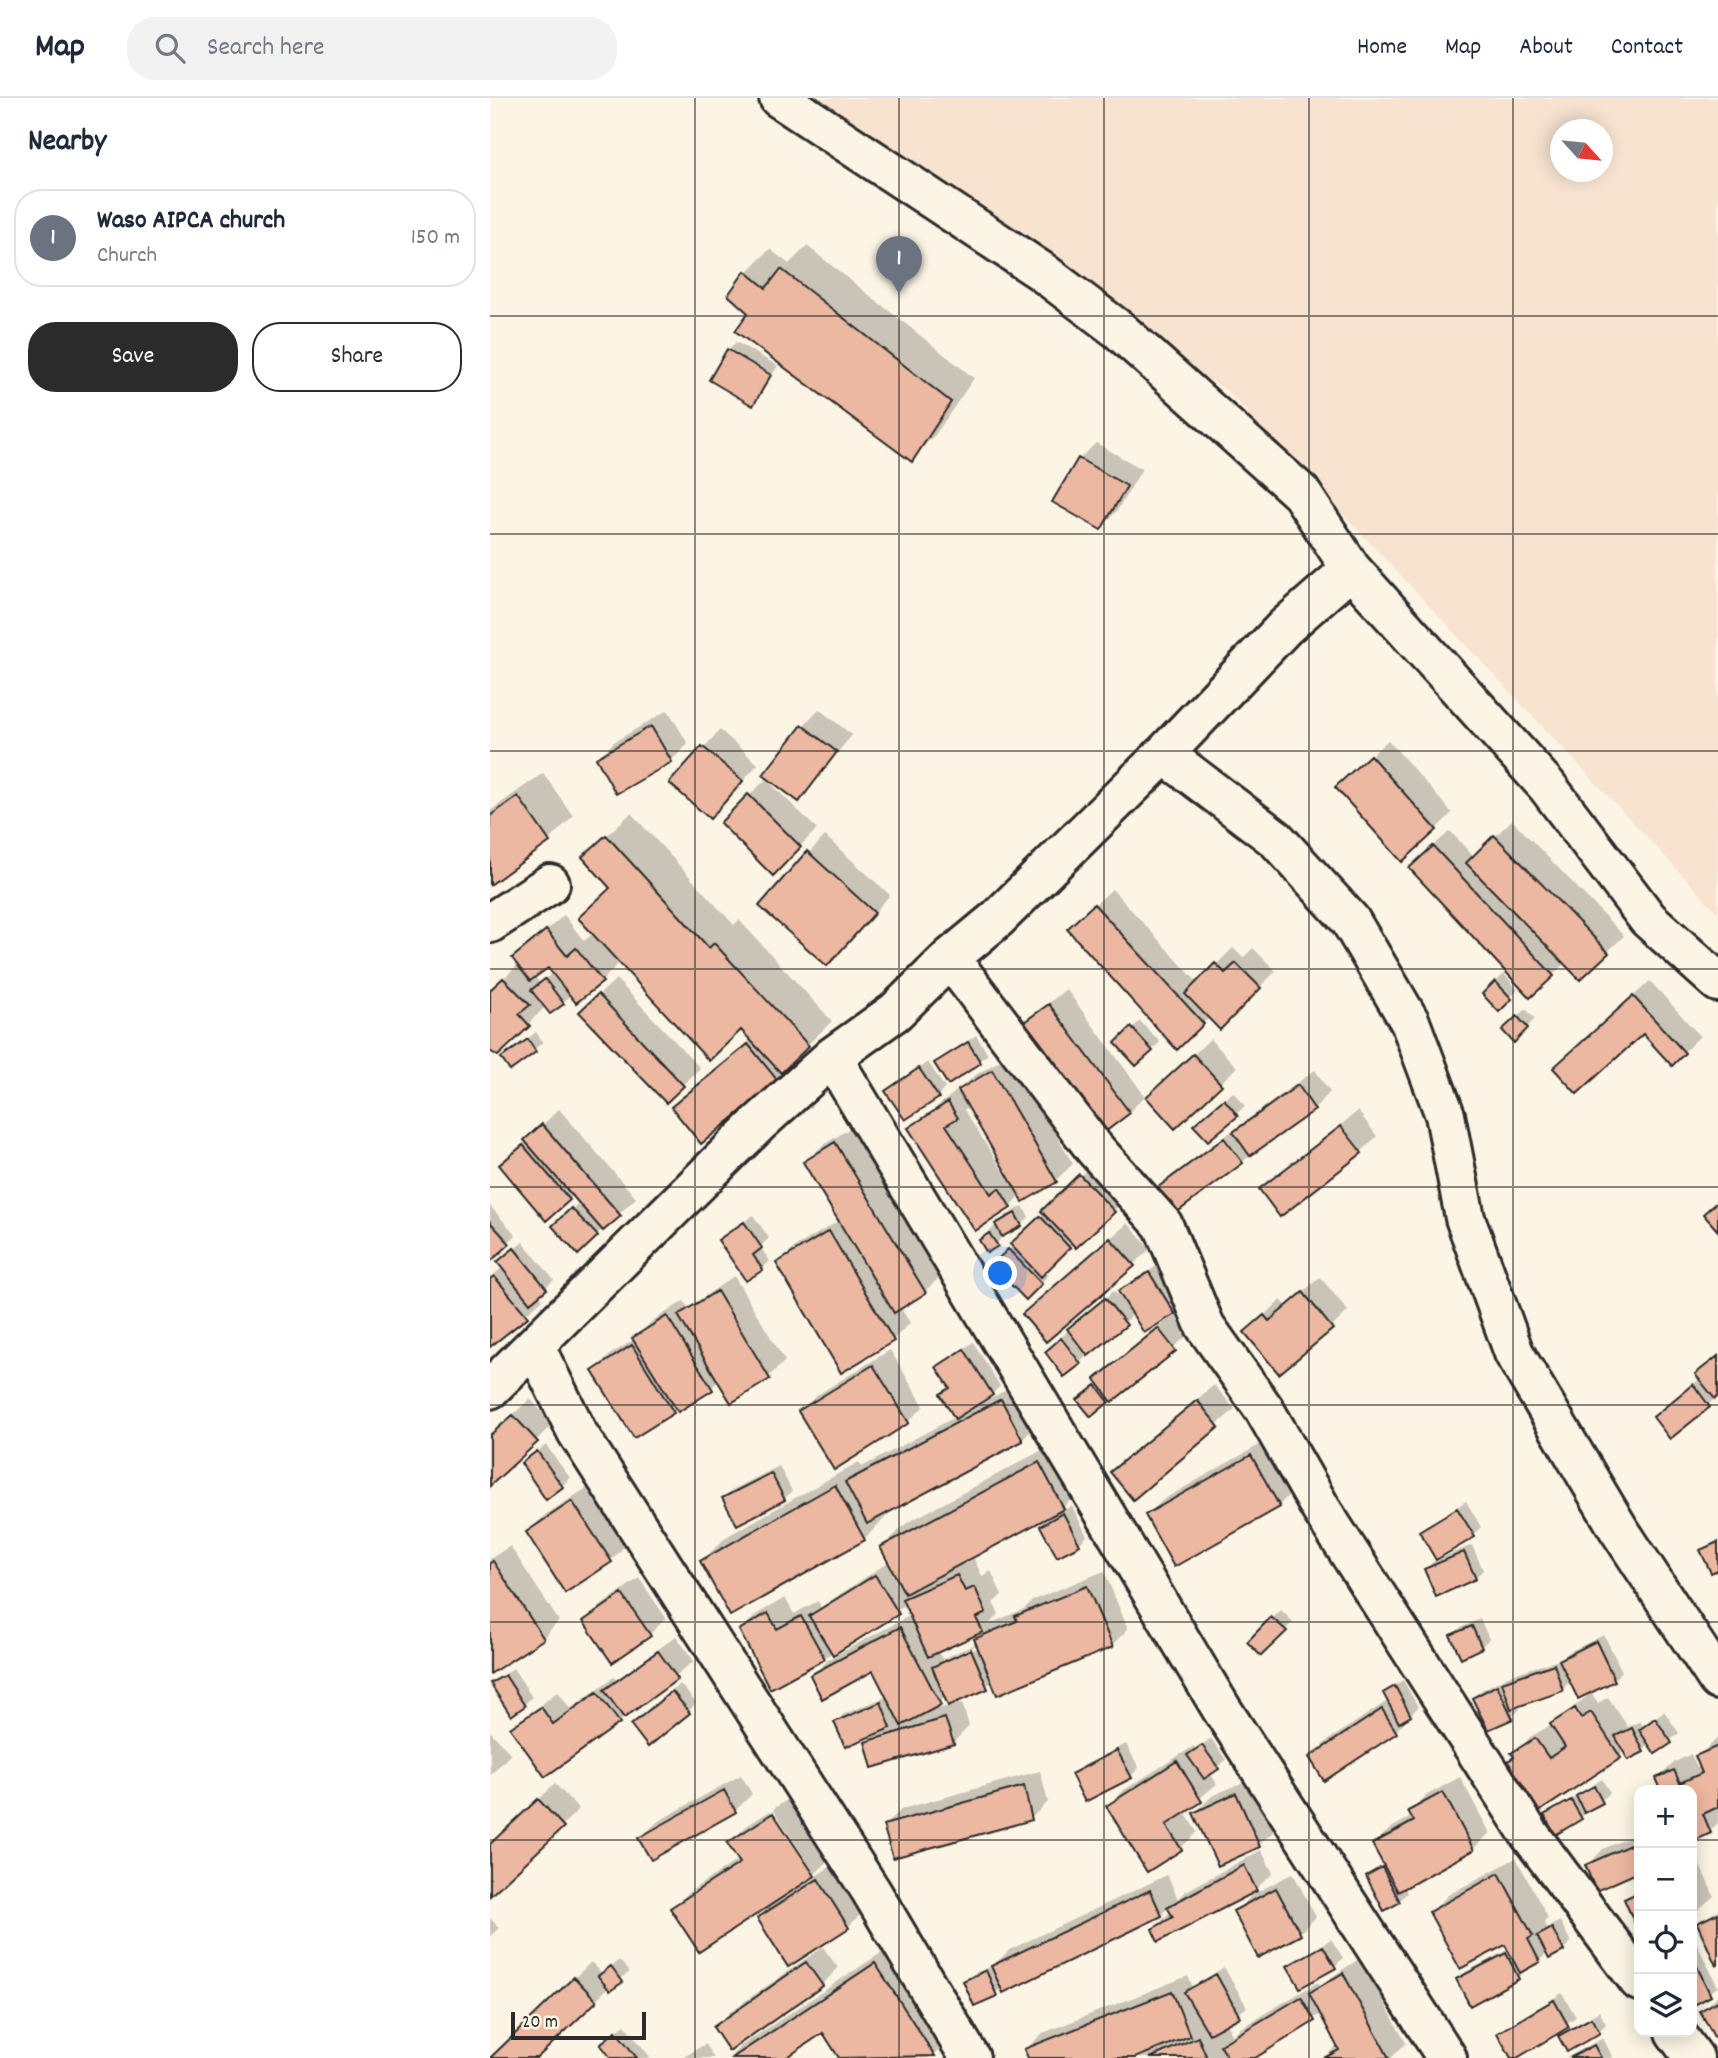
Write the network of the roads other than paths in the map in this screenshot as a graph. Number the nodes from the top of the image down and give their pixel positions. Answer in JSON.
{"nodes":[{"id":1,"x":779,"y":98,"type":"edge"},
{"id":2,"x":1351,"y":569,"type":"junction"},
{"id":3,"x":1164,"y":754,"type":"junction"},
{"id":4,"x":550,"y":884,"type":"dead end"},
{"id":5,"x":490,"y":923,"type":"edge"},
{"id":6,"x":950,"y":958,"type":"junction"},
{"id":7,"x":1718,"y":982,"type":"edge"},
{"id":8,"x":832,"y":1056,"type":"junction"},
{"id":9,"x":535,"y":1347,"type":"junction"},
{"id":10,"x":490,"y":1389,"type":"edge"},
{"id":11,"x":1718,"y":1680,"type":"edge"},
{"id":12,"x":1634,"y":1974,"type":"edge"},
{"id":13,"x":1679,"y":2037,"type":"edge"},
{"id":14,"x":970,"y":2058,"type":"edge"},
{"id":15,"x":1447,"y":2058,"type":"edge"},
{"id":16,"x":1694,"y":2058,"type":"edge"}],
"edges":[{"from":1,"to":2,"type":"street"},
{"from":2,"to":3,"type":"street"},
{"from":2,"to":7,"type":"street"},
{"from":3,"to":6,"type":"street"},
{"from":3,"to":11,"type":"street"},
{"from":4,"to":5,"type":"street"},
{"from":6,"to":8,"type":"street"},
{"from":6,"to":12,"type":"street"},
{"from":8,"to":9,"type":"street"},
{"from":8,"to":15,"type":"street"},
{"from":9,"to":10,"type":"street"},
{"from":9,"to":14,"type":"street"},
{"from":13,"to":16,"type":"street"}]}
